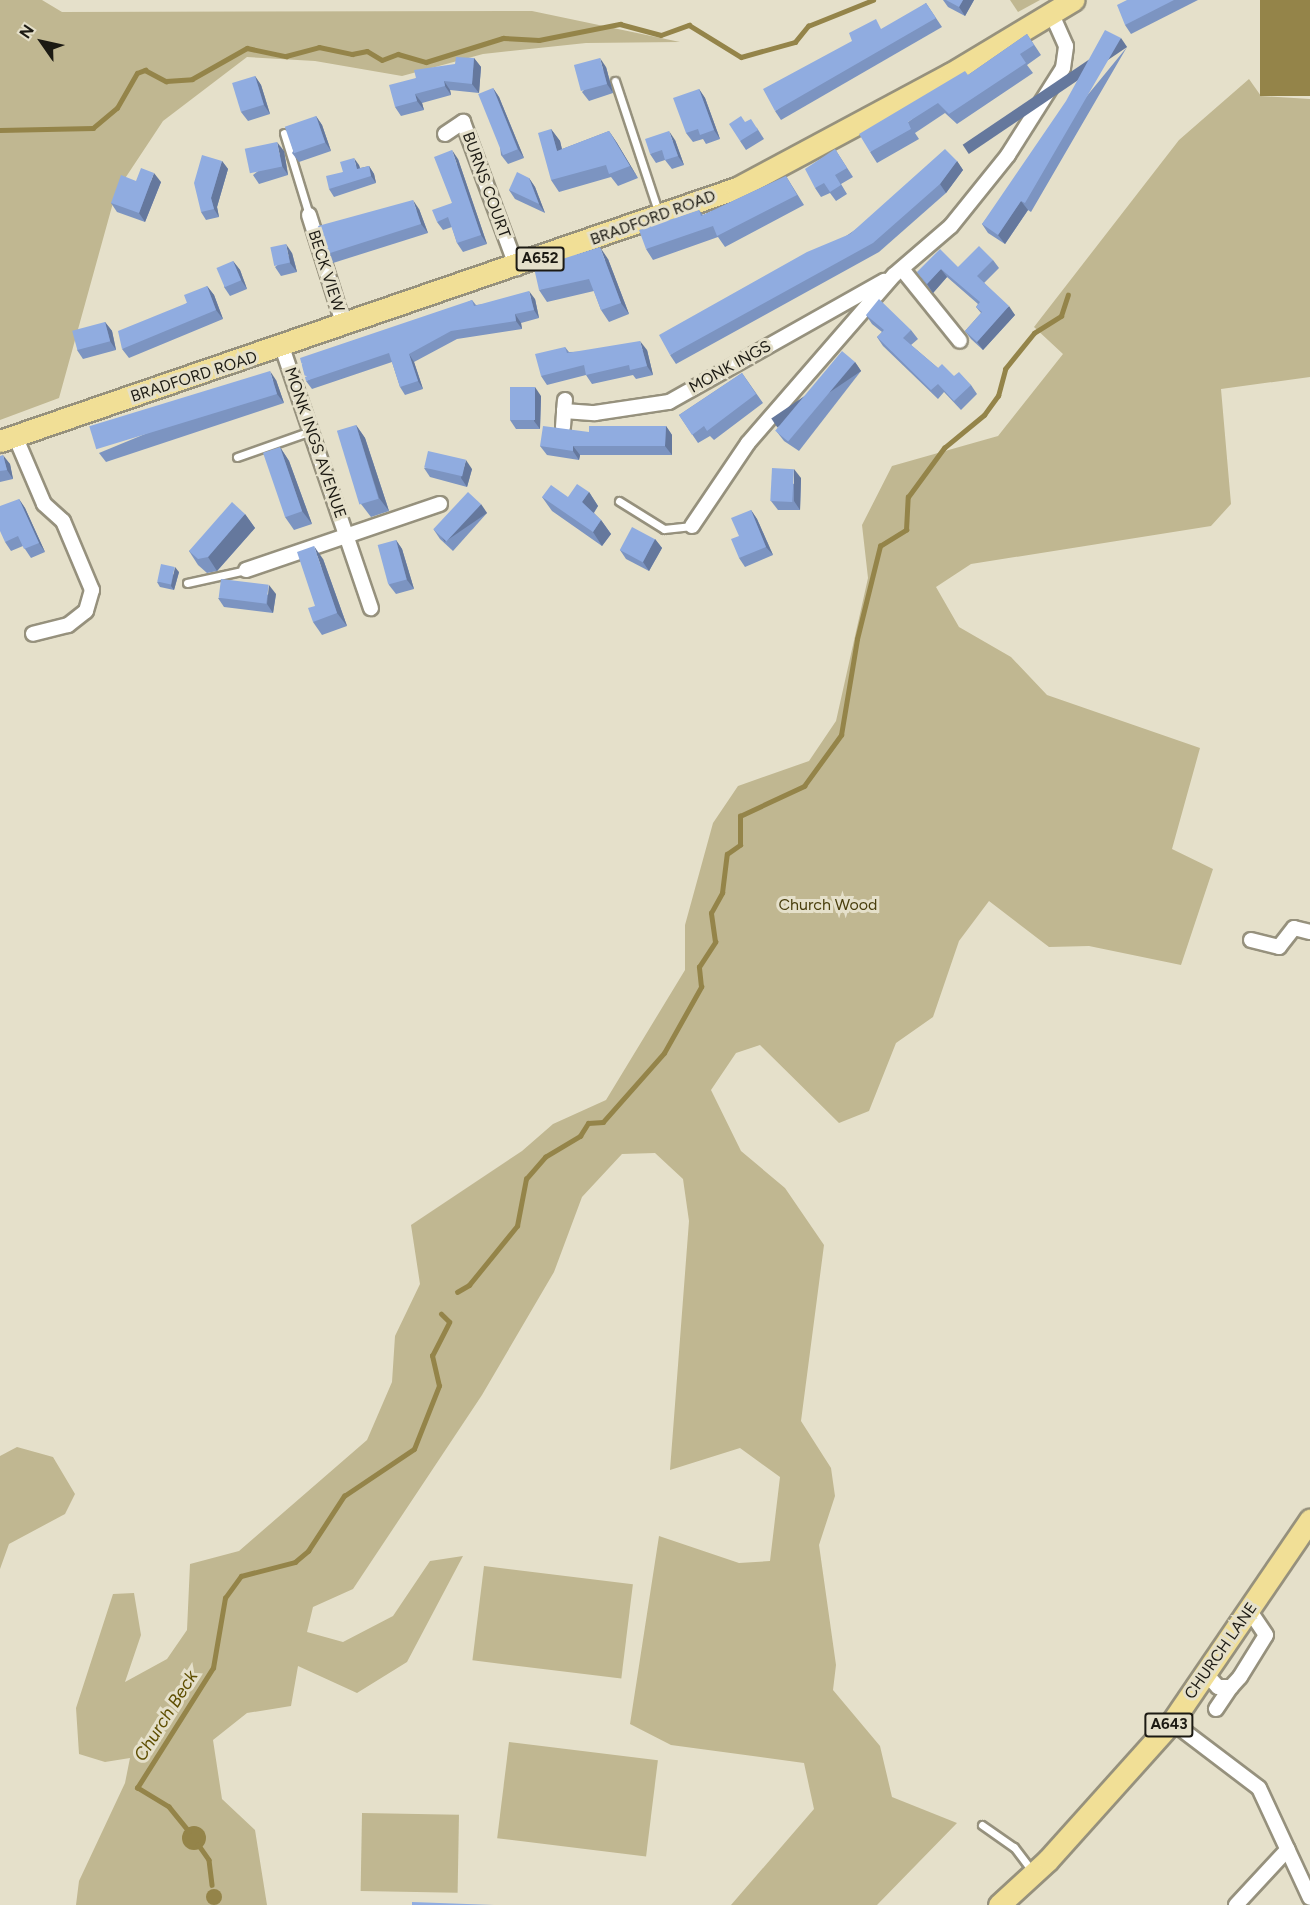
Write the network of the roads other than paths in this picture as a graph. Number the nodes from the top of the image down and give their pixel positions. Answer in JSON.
{"nodes":[{"id":1,"x":1073,"y":0,"type":"edge"},
{"id":2,"x":1051,"y":14,"type":"junction"},
{"id":3,"x":615,"y":81,"type":"dead end"},
{"id":4,"x":284,"y":133,"type":"edge"},
{"id":5,"x":445,"y":134,"type":"dead end"},
{"id":6,"x":309,"y":215,"type":"joint"},
{"id":7,"x":659,"y":216,"type":"junction"},
{"id":8,"x":517,"y":267,"type":"junction"},
{"id":9,"x":898,"y":272,"type":"junction"},
{"id":10,"x":344,"y":326,"type":"junction"},
{"id":11,"x":960,"y":340,"type":"dead end"},
{"id":12,"x":282,"y":347,"type":"junction"},
{"id":13,"x":563,"y":427,"type":"edge"},
{"id":14,"x":310,"y":431,"type":"junction"},
{"id":15,"x":8,"y":439,"type":"edge"},
{"id":16,"x":237,"y":457,"type":"dead end"},
{"id":17,"x":619,"y":501,"type":"dead end"},
{"id":18,"x":440,"y":504,"type":"dead end"},
{"id":19,"x":692,"y":526,"type":"joint"},
{"id":20,"x":348,"y":539,"type":"junction"},
{"id":21,"x":246,"y":570,"type":"joint"},
{"id":22,"x":187,"y":583,"type":"dead end"},
{"id":23,"x":371,"y":608,"type":"dead end"},
{"id":24,"x":33,"y":634,"type":"dead end"},
{"id":25,"x":1310,"y":932,"type":"edge"},
{"id":26,"x":1251,"y":940,"type":"dead end"},
{"id":27,"x":1310,"y":1520,"type":"edge"},
{"id":28,"x":1250,"y":1611,"type":"junction"},
{"id":29,"x":1206,"y":1674,"type":"junction"},
{"id":30,"x":1231,"y":1687,"type":"junction"},
{"id":31,"x":1216,"y":1709,"type":"dead end"},
{"id":32,"x":1172,"y":1722,"type":"junction"},
{"id":33,"x":982,"y":1825,"type":"dead end"},
{"id":34,"x":1288,"y":1849,"type":"junction"},
{"id":35,"x":1033,"y":1873,"type":"junction"},
{"id":36,"x":1310,"y":1898,"type":"edge"},
{"id":37,"x":999,"y":1905,"type":"edge"},
{"id":38,"x":1236,"y":1905,"type":"edge"}],
"edges":[{"from":1,"to":2,"type":"main road","name":"BRADFORD ROAD","number":"A652"},
{"from":2,"to":7,"type":"main road","name":"BRADFORD ROAD","number":"A652"},
{"from":2,"to":9,"type":"street","name":"MONK INGS"},
{"from":3,"to":7,"type":"lane"},
{"from":4,"to":6,"type":"lane"},
{"from":5,"to":8,"type":"street","name":"BURNS COURT"},
{"from":6,"to":10,"type":"street","name":"BECK VIEW"},
{"from":7,"to":8,"type":"main road","name":"BRADFORD ROAD","number":"A652"},
{"from":8,"to":10,"type":"main road","name":"BRADFORD ROAD","number":"A652"},
{"from":9,"to":11,"type":"street"},
{"from":9,"to":13,"type":"street","name":"MONK INGS"},
{"from":9,"to":19,"type":"street","name":"MONK INGS"},
{"from":10,"to":12,"type":"main road","name":"BRADFORD ROAD","number":"A652"},
{"from":12,"to":14,"type":"street","name":"MONK INGS AVENUE"},
{"from":12,"to":15,"type":"main road","name":"BRADFORD ROAD","number":"A652"},
{"from":14,"to":16,"type":"lane"},
{"from":14,"to":20,"type":"street","name":"MONK INGS AVENUE"},
{"from":15,"to":24,"type":"street"},
{"from":17,"to":19,"type":"lane"},
{"from":18,"to":20,"type":"street","name":"MONK INGS AVENUE"},
{"from":20,"to":21,"type":"street","name":"MONK INGS AVENUE"},
{"from":20,"to":23,"type":"street","name":"MONK INGS AVENUE"},
{"from":21,"to":22,"type":"lane"},
{"from":25,"to":26,"type":"street"},
{"from":27,"to":28,"type":"main road","name":"CHURCH LANE","number":"A643"},
{"from":28,"to":29,"type":"main road","name":"CHURCH LANE","number":"A643"},
{"from":28,"to":30,"type":"street"},
{"from":29,"to":30,"type":"street"},
{"from":29,"to":32,"type":"main road","name":"CHURCH LANE","number":"A643"},
{"from":30,"to":31,"type":"street"},
{"from":32,"to":34,"type":"street"},
{"from":32,"to":35,"type":"main road","name":"CHURCH LANE","number":"A643"},
{"from":33,"to":35,"type":"lane"},
{"from":34,"to":36,"type":"street"},
{"from":34,"to":38,"type":"street"},
{"from":35,"to":37,"type":"main road","name":"CHURCH LANE","number":"A643"}]}
